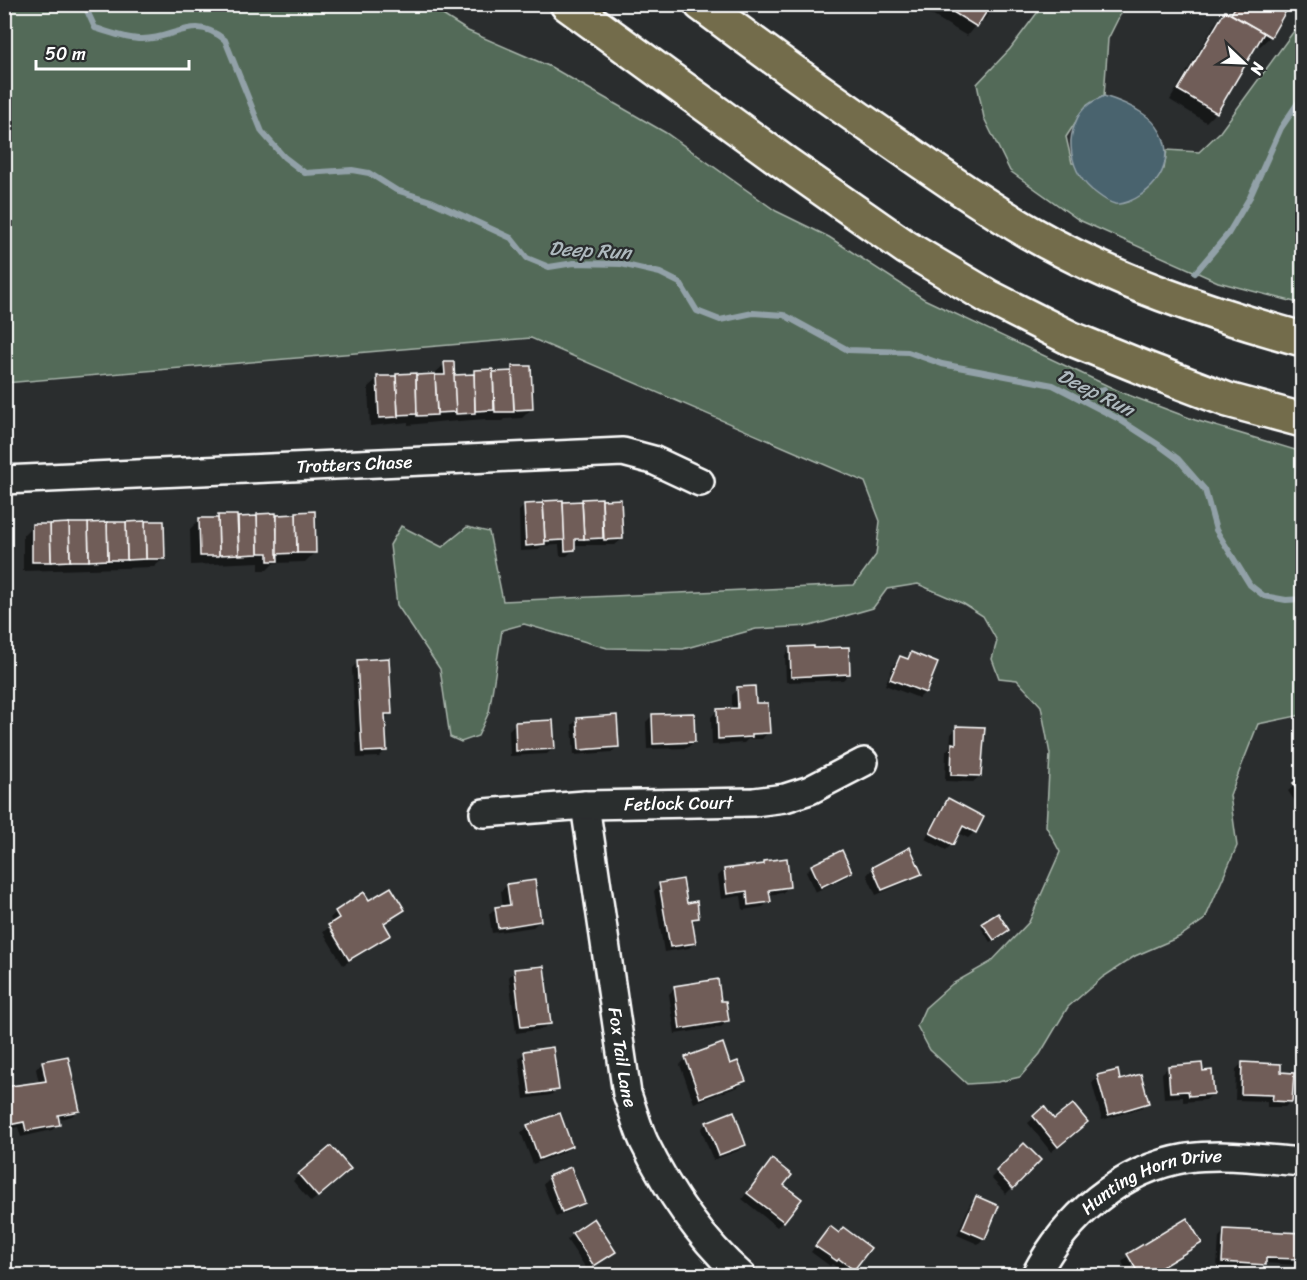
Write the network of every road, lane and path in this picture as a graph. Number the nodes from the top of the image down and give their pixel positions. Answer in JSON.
{"nodes":[{"id":1,"x":558,"y":4,"type":"edge"},
{"id":2,"x":567,"y":4,"type":"edge"},
{"id":3,"x":701,"y":4,"type":"edge"},
{"id":4,"x":712,"y":4,"type":"edge"},
{"id":5,"x":620,"y":44,"type":"junction"},
{"id":6,"x":764,"y":51,"type":"junction"},
{"id":7,"x":1302,"y":339,"type":"edge"},
{"id":8,"x":1302,"y":420,"type":"edge"},
{"id":9,"x":4,"y":480,"type":"edge"},
{"id":10,"x":700,"y":482,"type":"dead end"},
{"id":11,"x":864,"y":762,"type":"dead end"},
{"id":12,"x":585,"y":806,"type":"junction"},
{"id":13,"x":484,"y":813,"type":"dead end"},
{"id":14,"x":1302,"y":1162,"type":"edge"},
{"id":15,"x":742,"y":1275,"type":"edge"},
{"id":16,"x":1035,"y":1275,"type":"edge"}],
"edges":[{"from":1,"to":5,"type":"highway"},
{"from":2,"to":5,"type":"highway"},
{"from":3,"to":6,"type":"highway"},
{"from":4,"to":6,"type":"highway"},
{"from":5,"to":8,"type":"highway"},
{"from":6,"to":7,"type":"highway"},
{"from":9,"to":10,"type":"street","name":"Trotters Chase"},
{"from":11,"to":12,"type":"street","name":"Fetlock Court"},
{"from":12,"to":13,"type":"street","name":"Fetlock Court"},
{"from":12,"to":15,"type":"street","name":"Fox Tail Lane"},
{"from":14,"to":16,"type":"street","name":"Hunting Horn Drive"}]}
